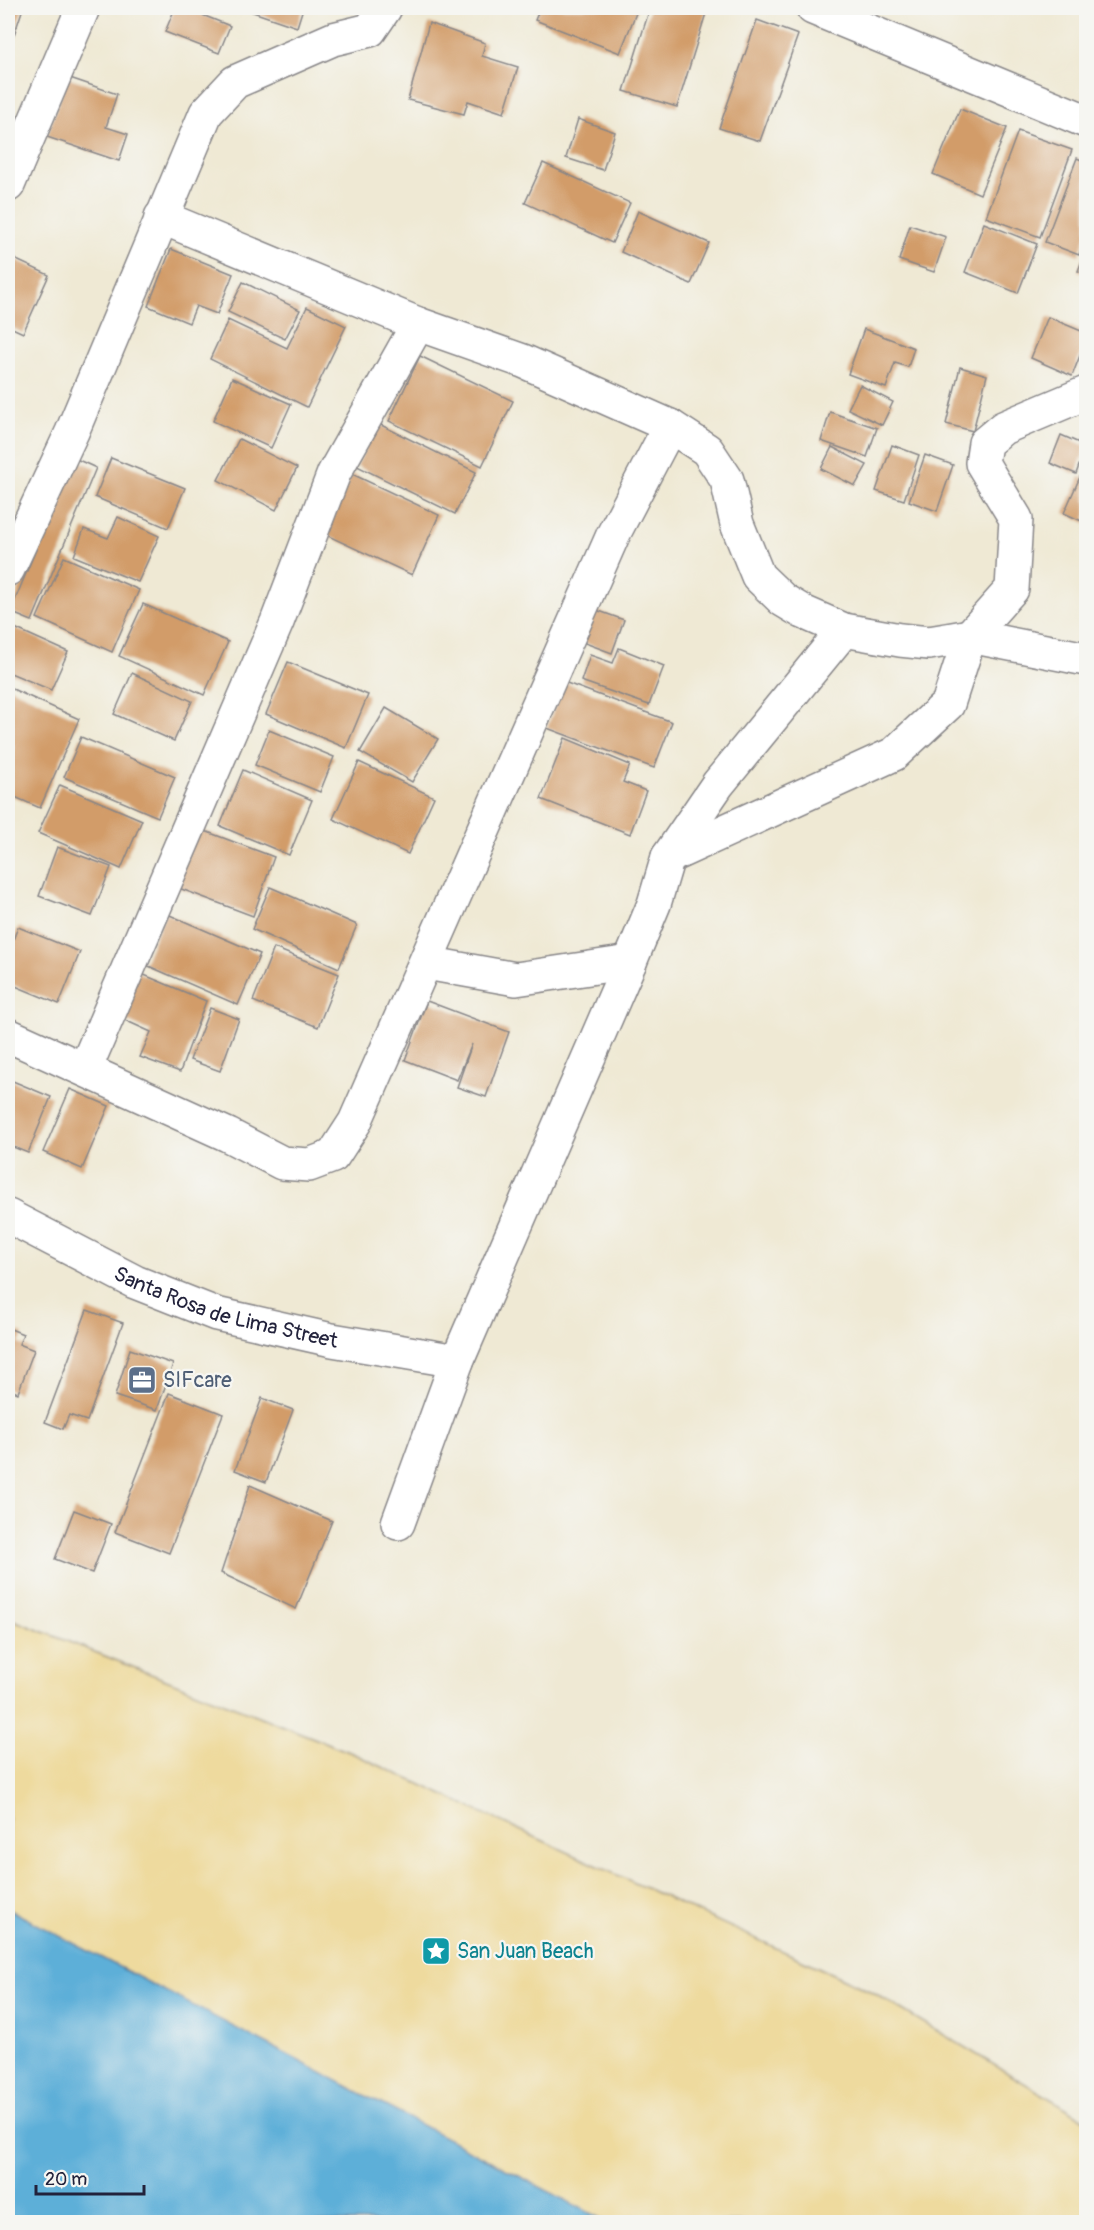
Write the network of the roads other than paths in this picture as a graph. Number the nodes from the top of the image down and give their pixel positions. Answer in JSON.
{"nodes":[{"id":1,"x":83,"y":8,"type":"edge"},
{"id":2,"x":385,"y":8,"type":"edge"},
{"id":3,"x":813,"y":8,"type":"edge"},
{"id":4,"x":1086,"y":121,"type":"edge"},
{"id":5,"x":8,"y":185,"type":"edge"},
{"id":6,"x":161,"y":217,"type":"junction"},
{"id":7,"x":418,"y":324,"type":"junction"},
{"id":8,"x":1086,"y":393,"type":"edge"},
{"id":9,"x":670,"y":426,"type":"junction"},
{"id":10,"x":8,"y":569,"type":"edge"},
{"id":11,"x":844,"y":630,"type":"junction"},
{"id":12,"x":970,"y":636,"type":"junction"},
{"id":13,"x":1086,"y":659,"type":"edge"},
{"id":14,"x":668,"y":857,"type":"junction"},
{"id":15,"x":630,"y":962,"type":"junction"},
{"id":16,"x":426,"y":963,"type":"junction"},
{"id":17,"x":8,"y":1035,"type":"edge"},
{"id":18,"x":85,"y":1069,"type":"junction"},
{"id":19,"x":8,"y":1216,"type":"edge"},
{"id":20,"x":457,"y":1361,"type":"junction"},
{"id":21,"x":398,"y":1523,"type":"dead end"}],
"edges":[{"from":1,"to":5,"type":"street"},
{"from":2,"to":6,"type":"street"},
{"from":3,"to":4,"type":"street"},
{"from":6,"to":7,"type":"street"},
{"from":6,"to":10,"type":"street"},
{"from":7,"to":9,"type":"street"},
{"from":7,"to":18,"type":"street"},
{"from":8,"to":12,"type":"street"},
{"from":9,"to":11,"type":"street"},
{"from":9,"to":16,"type":"street"},
{"from":11,"to":12,"type":"street"},
{"from":11,"to":14,"type":"street"},
{"from":12,"to":13,"type":"street"},
{"from":12,"to":14,"type":"street"},
{"from":14,"to":15,"type":"street"},
{"from":15,"to":16,"type":"street"},
{"from":15,"to":20,"type":"street"},
{"from":16,"to":18,"type":"street"},
{"from":17,"to":18,"type":"street"},
{"from":19,"to":20,"type":"street","name":"Santa Rosa de Lima Street"},
{"from":20,"to":21,"type":"street"}]}
